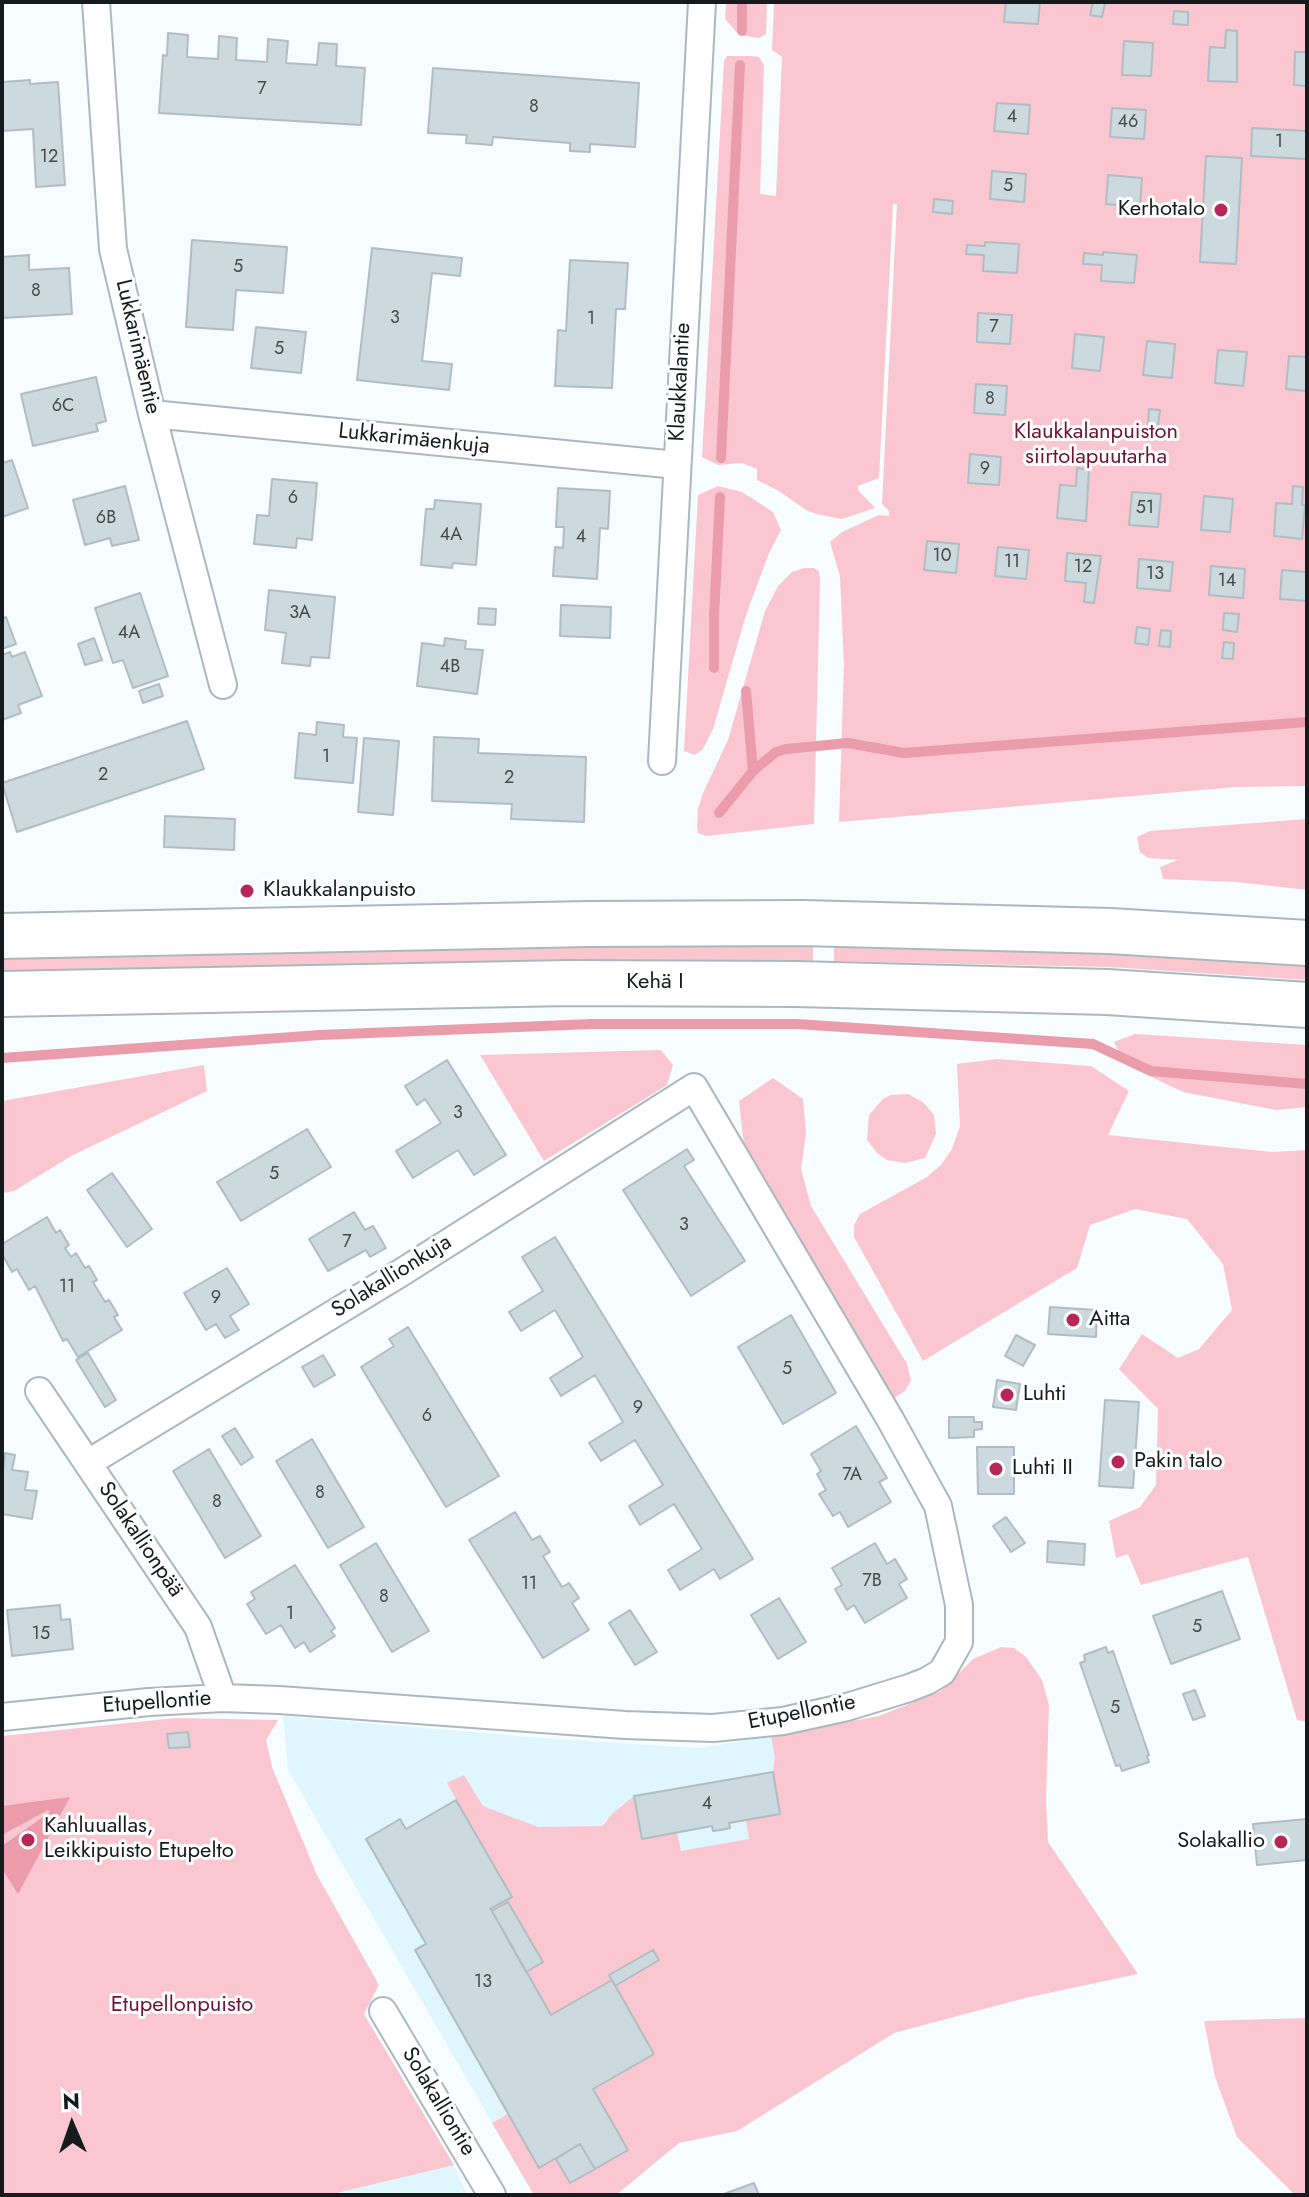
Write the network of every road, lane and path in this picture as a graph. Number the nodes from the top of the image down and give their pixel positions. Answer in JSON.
{"nodes":[{"id":1,"x":96,"y":2,"type":"edge"},
{"id":2,"x":702,"y":2,"type":"edge"},
{"id":3,"x":152,"y":414,"type":"junction"},
{"id":4,"x":677,"y":465,"type":"junction"},
{"id":5,"x":223,"y":685,"type":"dead end"},
{"id":6,"x":662,"y":761,"type":"dead end"},
{"id":7,"x":2,"y":936,"type":"edge"},
{"id":8,"x":1307,"y":943,"type":"edge"},
{"id":9,"x":2,"y":994,"type":"edge"},
{"id":10,"x":1307,"y":1005,"type":"edge"},
{"id":11,"x":694,"y":1087,"type":"joint"},
{"id":12,"x":39,"y":1391,"type":"dead end"},
{"id":13,"x":88,"y":1463,"type":"junction"},
{"id":14,"x":223,"y":1698,"type":"junction"},
{"id":15,"x":2,"y":1717,"type":"edge"},
{"id":16,"x":383,"y":2011,"type":"dead end"},
{"id":17,"x":492,"y":2195,"type":"edge"}],
"edges":[{"from":1,"to":3,"type":"street","name":"Lukkarimäentie"},
{"from":2,"to":4,"type":"street","name":"Klaukkalantie"},
{"from":3,"to":4,"type":"street","name":"Lukkarimäenkuja"},
{"from":3,"to":5,"type":"street","name":"Lukkarimäentie"},
{"from":4,"to":6,"type":"street","name":"Klaukkalantie"},
{"from":7,"to":8,"type":"highway"},
{"from":9,"to":10,"type":"highway","name":"Kehä I"},
{"from":11,"to":13,"type":"street","name":"Solakallionkuja"},
{"from":11,"to":14,"type":"street","name":"Etupellontie"},
{"from":12,"to":13,"type":"street","name":"Solakallionpää"},
{"from":13,"to":14,"type":"street","name":"Solakallionpää"},
{"from":14,"to":15,"type":"street","name":"Etupellontie"},
{"from":16,"to":17,"type":"street","name":"Solakalliontie"}]}
